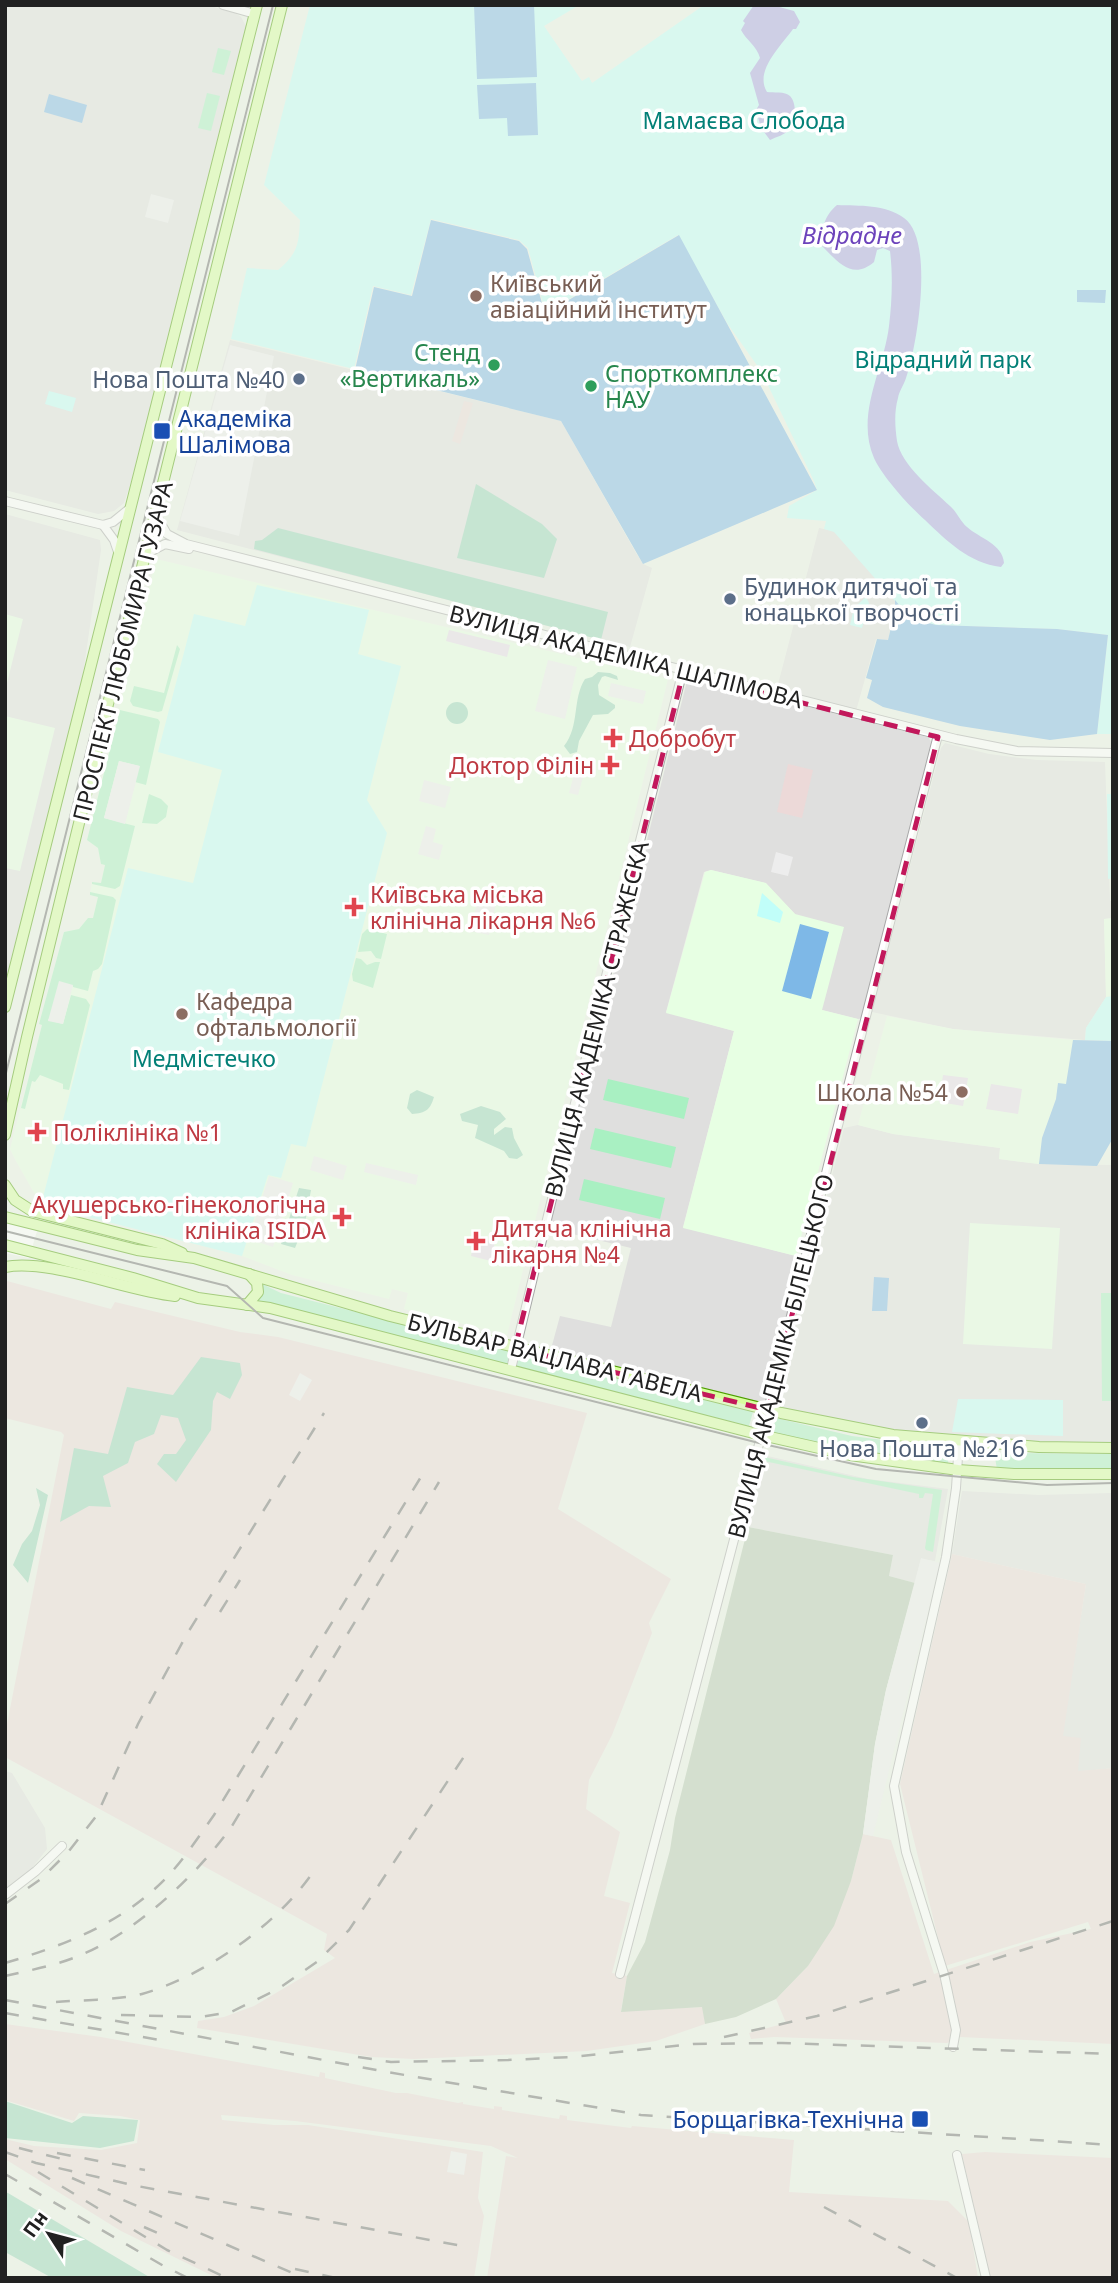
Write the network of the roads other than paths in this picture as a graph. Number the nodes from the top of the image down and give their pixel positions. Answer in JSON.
{"nodes":[{"id":1,"x":223,"y":5,"type":"edge"},
{"id":2,"x":282,"y":5,"type":"edge"},
{"id":3,"x":256,"y":9,"type":"edge"},
{"id":4,"x":5,"y":501,"type":"edge"},
{"id":5,"x":129,"y":509,"type":"junction"},
{"id":6,"x":156,"y":515,"type":"junction"},
{"id":7,"x":103,"y":526,"type":"junction"},
{"id":8,"x":118,"y":552,"type":"junction"},
{"id":9,"x":146,"y":554,"type":"junction"},
{"id":10,"x":683,"y":671,"type":"junction"},
{"id":11,"x":938,"y":736,"type":"junction"},
{"id":12,"x":1113,"y":755,"type":"edge"},
{"id":13,"x":5,"y":1007,"type":"edge"},
{"id":14,"x":5,"y":1135,"type":"edge"},
{"id":15,"x":5,"y":1185,"type":"edge"},
{"id":16,"x":5,"y":1217,"type":"edge"},
{"id":17,"x":5,"y":1245,"type":"edge"},
{"id":18,"x":194,"y":1258,"type":"junction"},
{"id":19,"x":5,"y":1267,"type":"edge"},
{"id":20,"x":248,"y":1273,"type":"junction"},
{"id":21,"x":198,"y":1298,"type":"junction"},
{"id":22,"x":247,"y":1305,"type":"junction"},
{"id":23,"x":515,"y":1348,"type":"junction"},
{"id":24,"x":510,"y":1369,"type":"junction"},
{"id":25,"x":768,"y":1410,"type":"junction"},
{"id":26,"x":761,"y":1435,"type":"junction"},
{"id":27,"x":959,"y":1441,"type":"junction"},
{"id":28,"x":1113,"y":1448,"type":"edge"},
{"id":29,"x":958,"y":1470,"type":"junction"},
{"id":30,"x":1113,"y":1474,"type":"edge"},
{"id":31,"x":62,"y":1846,"type":"dead end"},
{"id":32,"x":5,"y":1895,"type":"edge"},
{"id":33,"x":621,"y":1974,"type":"dead end"},
{"id":34,"x":953,"y":2047,"type":"dead end"},
{"id":35,"x":957,"y":2155,"type":"dead end"},
{"id":36,"x":986,"y":2278,"type":"edge"}],
"edges":[{"from":1,"to":3,"type":"street"},
{"from":2,"to":6,"type":"main road","name":"ПРОСПЕКТ ЛЮБОМИРА ГУЗАРА"},
{"from":3,"to":5,"type":"main road","name":"ПРОСПЕКТ ЛЮБОМИРА ГУЗАРА"},
{"from":4,"to":7,"type":"street"},
{"from":5,"to":7,"type":"street"},
{"from":5,"to":8,"type":"main road","name":"ПРОСПЕКТ ЛЮБОМИРА ГУЗАРА"},
{"from":6,"to":9,"type":"main road","name":"ПРОСПЕКТ ЛЮБОМИРА ГУЗАРА"},
{"from":6,"to":10,"type":"street","name":"ВУЛИЦЯ АКАДЕМІКА ШАЛІМОВА"},
{"from":7,"to":8,"type":"street"},
{"from":8,"to":13,"type":"main road","name":"ПРОСПЕКТ ЛЮБОМИРА ГУЗАРА"},
{"from":9,"to":10,"type":"street","name":"ВУЛИЦЯ АКАДЕМІКА ШАЛІМОВА"},
{"from":9,"to":14,"type":"main road","name":"ПРОСПЕКТ ЛЮБОМИРА ГУЗАРА"},
{"from":10,"to":11,"type":"street","name":"ВУЛИЦЯ АКАДЕМІКА ШАЛІМОВА"},
{"from":10,"to":23,"type":"street","name":"ВУЛИЦЯ АКАДЕМІКА СТРАЖЕСКА"},
{"from":11,"to":12,"type":"street","name":"ВУЛИЦЯ АКАДЕМІКА ШАЛІМОВА"},
{"from":11,"to":25,"type":"street","name":"ВУЛИЦЯ АКАДЕМІКА БІЛЕЦЬКОГО"},
{"from":15,"to":18,"type":"main road"},
{"from":16,"to":18,"type":"main road","name":"БУЛЬВАР ВАЦЛАВА ГАВЕЛА"},
{"from":17,"to":21,"type":"main road","name":"БУЛЬВАР ВАЦЛАВА ГАВЕЛА"},
{"from":18,"to":20,"type":"main road","name":"БУЛЬВАР ВАЦЛАВА ГАВЕЛА"},
{"from":19,"to":21,"type":"main road"},
{"from":20,"to":22,"type":"main road"},
{"from":20,"to":23,"type":"main road","name":"БУЛЬВАР ВАЦЛАВА ГАВЕЛА"},
{"from":21,"to":22,"type":"main road","name":"БУЛЬВАР ВАЦЛАВА ГАВЕЛА"},
{"from":22,"to":24,"type":"main road","name":"БУЛЬВАР ВАЦЛАВА ГАВЕЛА"},
{"from":23,"to":24,"type":"street","name":"ВУЛИЦЯ АКАДЕМІКА СТРАЖЕСКА"},
{"from":23,"to":25,"type":"main road","name":"БУЛЬВАР ВАЦЛАВА ГАВЕЛА"},
{"from":24,"to":26,"type":"main road","name":"БУЛЬВАР ВАЦЛАВА ГАВЕЛА"},
{"from":25,"to":26,"type":"street","name":"ВУЛИЦЯ АКАДЕМІКА БІЛЕЦЬКОГО"},
{"from":25,"to":27,"type":"main road","name":"БУЛЬВАР ВАЦЛАВА ГАВЕЛА"},
{"from":26,"to":29,"type":"main road","name":"БУЛЬВАР ВАЦЛАВА ГАВЕЛА"},
{"from":26,"to":33,"type":"street","name":"ВУЛИЦЯ АКАДЕМІКА БІЛЕЦЬКОГО"},
{"from":27,"to":28,"type":"main road","name":"БУЛЬВАР ВАЦЛАВА ГАВЕЛА"},
{"from":27,"to":29,"type":"street"},
{"from":29,"to":30,"type":"main road","name":"БУЛЬВАР ВАЦЛАВА ГАВЕЛА"},
{"from":29,"to":34,"type":"street"},
{"from":31,"to":32,"type":"street"},
{"from":35,"to":36,"type":"street"}]}
